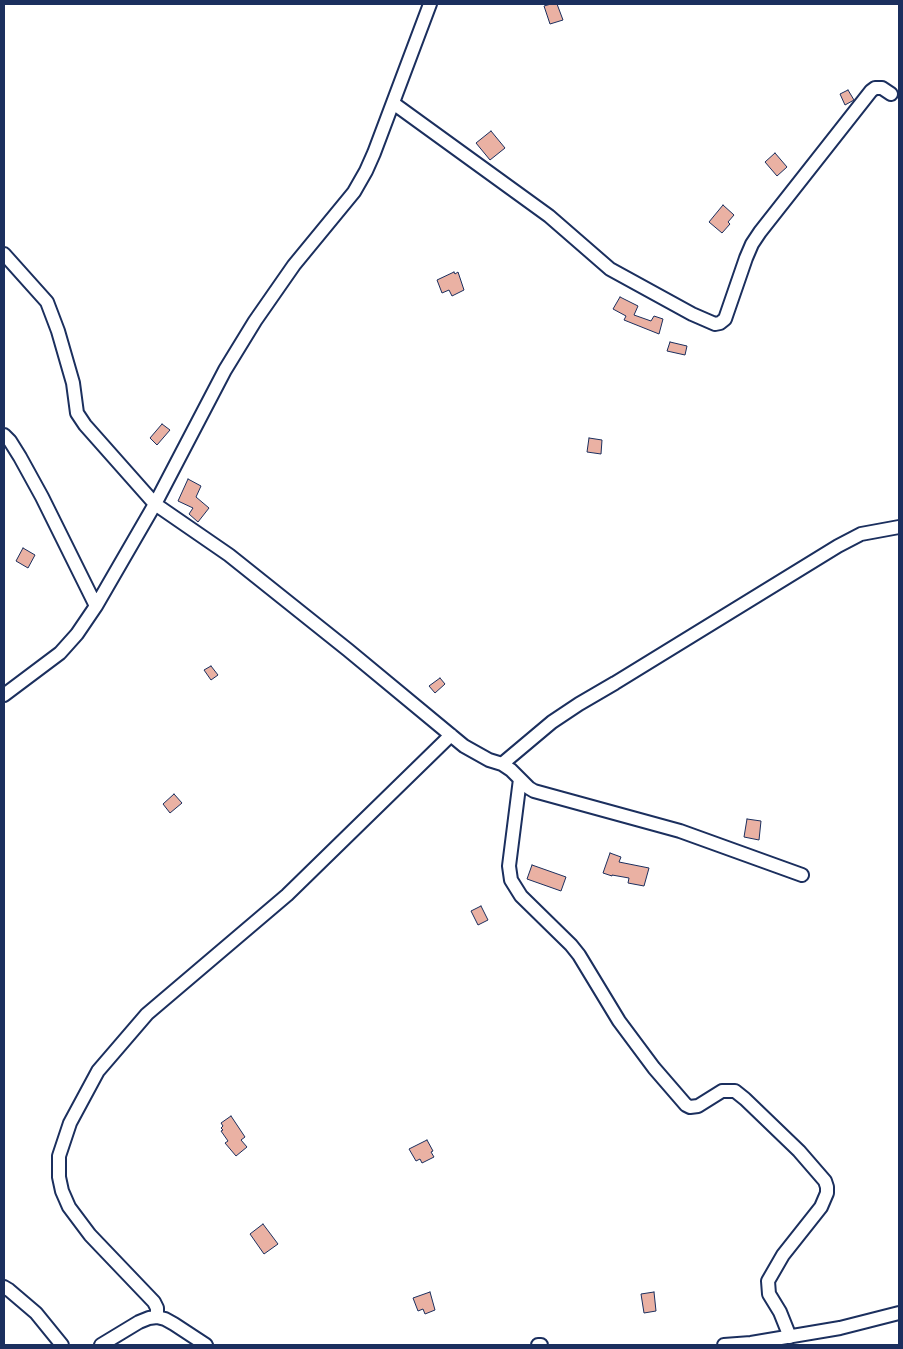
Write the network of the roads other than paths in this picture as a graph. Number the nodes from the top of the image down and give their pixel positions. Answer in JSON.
{"nodes":[{"id":1,"x":430,"y":4,"type":"edge"},
{"id":2,"x":891,"y":94,"type":"dead end"},
{"id":3,"x":392,"y":103,"type":"junction"},
{"id":4,"x":4,"y":254,"type":"edge"},
{"id":5,"x":4,"y":435,"type":"edge"},
{"id":6,"x":155,"y":504,"type":"junction"},
{"id":7,"x":899,"y":527,"type":"edge"},
{"id":8,"x":96,"y":606,"type":"junction"},
{"id":9,"x":4,"y":695,"type":"edge"},
{"id":10,"x":451,"y":735,"type":"junction"},
{"id":11,"x":502,"y":764,"type":"junction"},
{"id":12,"x":520,"y":779,"type":"junction"},
{"id":13,"x":802,"y":875,"type":"dead end"},
{"id":14,"x":4,"y":1287,"type":"edge"},
{"id":15,"x":899,"y":1313,"type":"edge"},
{"id":16,"x":157,"y":1317,"type":"junction"},
{"id":17,"x":790,"y":1337,"type":"junction"},
{"id":18,"x":62,"y":1345,"type":"edge"},
{"id":19,"x":101,"y":1345,"type":"edge"},
{"id":20,"x":206,"y":1345,"type":"edge"},
{"id":21,"x":724,"y":1345,"type":"edge"}],
"edges":[{"from":1,"to":3,"type":"street"},
{"from":2,"to":3,"type":"street"},
{"from":3,"to":6,"type":"street"},
{"from":4,"to":6,"type":"street"},
{"from":5,"to":8,"type":"street"},
{"from":6,"to":8,"type":"street"},
{"from":6,"to":10,"type":"street"},
{"from":7,"to":11,"type":"street"},
{"from":8,"to":9,"type":"street"},
{"from":10,"to":11,"type":"street"},
{"from":10,"to":16,"type":"street"},
{"from":11,"to":12,"type":"street"},
{"from":12,"to":13,"type":"street"},
{"from":12,"to":17,"type":"street"},
{"from":14,"to":18,"type":"street"},
{"from":15,"to":17,"type":"street"},
{"from":16,"to":19,"type":"street"},
{"from":16,"to":20,"type":"street"},
{"from":17,"to":21,"type":"street"}]}
